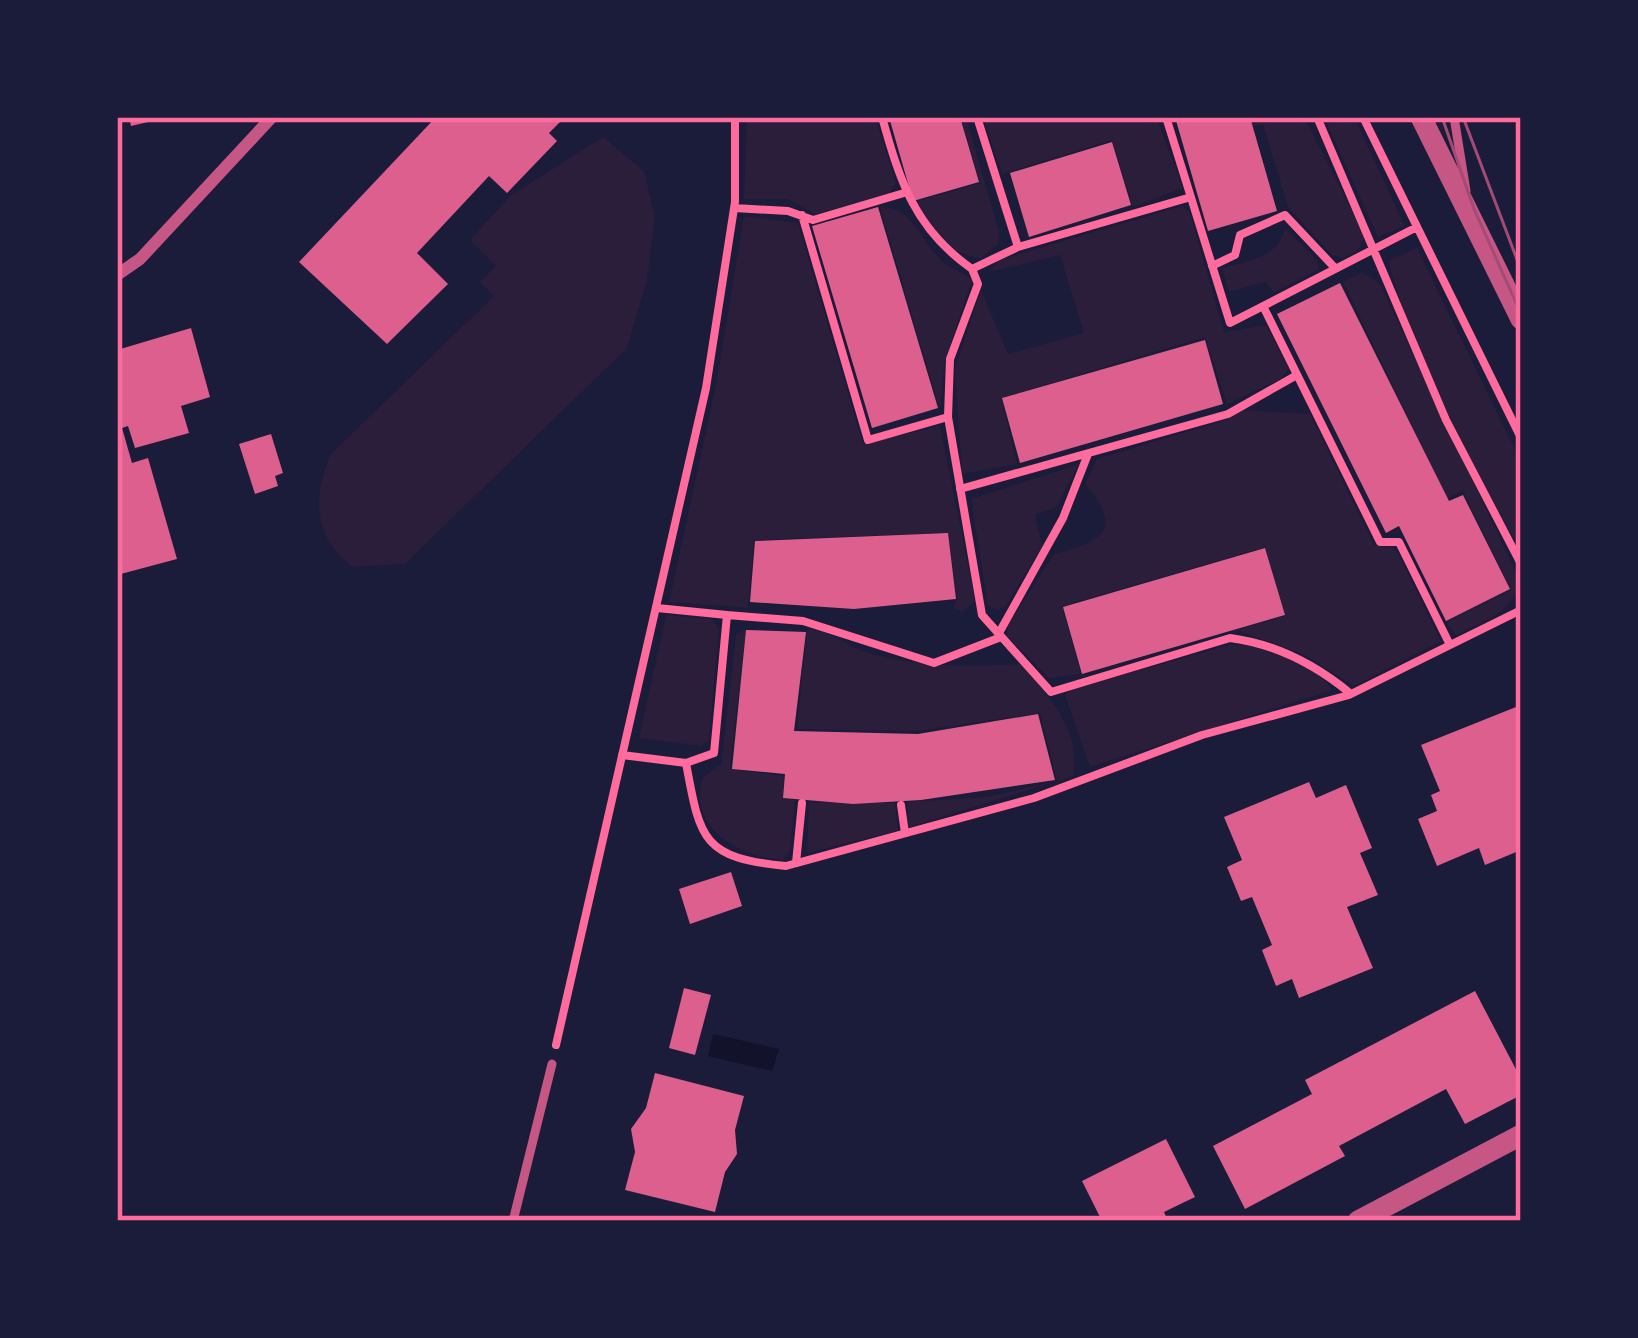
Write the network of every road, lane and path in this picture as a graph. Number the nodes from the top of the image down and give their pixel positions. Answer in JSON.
{"nodes":[{"id":1,"x":272,"y":117,"type":"edge"},
{"id":2,"x":735,"y":117,"type":"edge"},
{"id":3,"x":882,"y":117,"type":"edge"},
{"id":4,"x":977,"y":117,"type":"edge"},
{"id":5,"x":1166,"y":117,"type":"edge"},
{"id":6,"x":1317,"y":117,"type":"edge"},
{"id":7,"x":1363,"y":117,"type":"edge"},
{"id":8,"x":1421,"y":117,"type":"edge"},
{"id":9,"x":1454,"y":117,"type":"edge"},
{"id":10,"x":904,"y":194,"type":"junction"},
{"id":11,"x":1191,"y":196,"type":"junction"},
{"id":12,"x":734,"y":208,"type":"junction"},
{"id":13,"x":1468,"y":214,"type":"junction"},
{"id":14,"x":802,"y":215,"type":"junction"},
{"id":15,"x":1415,"y":228,"type":"junction"},
{"id":16,"x":1018,"y":247,"type":"junction"},
{"id":17,"x":1376,"y":248,"type":"junction"},
{"id":18,"x":1212,"y":266,"type":"junction"},
{"id":19,"x":1335,"y":268,"type":"junction"},
{"id":20,"x":972,"y":269,"type":"junction"},
{"id":21,"x":117,"y":275,"type":"edge"},
{"id":22,"x":1263,"y":306,"type":"junction"},
{"id":23,"x":1521,"y":320,"type":"edge"},
{"id":24,"x":1297,"y":375,"type":"junction"},
{"id":25,"x":948,"y":417,"type":"junction"},
{"id":26,"x":1521,"y":438,"type":"edge"},
{"id":27,"x":1089,"y":452,"type":"junction"},
{"id":28,"x":961,"y":489,"type":"junction"},
{"id":29,"x":1521,"y":564,"type":"edge"},
{"id":30,"x":657,"y":608,"type":"junction"},
{"id":31,"x":1521,"y":610,"type":"edge"},
{"id":32,"x":727,"y":615,"type":"junction"},
{"id":33,"x":1000,"y":635,"type":"junction"},
{"id":34,"x":1450,"y":645,"type":"junction"},
{"id":35,"x":1351,"y":694,"type":"junction"},
{"id":36,"x":622,"y":754,"type":"junction"},
{"id":37,"x":686,"y":764,"type":"junction"},
{"id":38,"x":802,"y":803,"type":"dead end"},
{"id":39,"x":902,"y":805,"type":"dead end"},
{"id":40,"x":905,"y":833,"type":"junction"},
{"id":41,"x":796,"y":863,"type":"junction"},
{"id":42,"x":552,"y":1064,"type":"joint"},
{"id":43,"x":1521,"y":1135,"type":"edge"},
{"id":44,"x":513,"y":1221,"type":"edge"},
{"id":45,"x":1358,"y":1221,"type":"edge"}],
"edges":[{"from":1,"to":21,"type":"street"},
{"from":2,"to":12,"type":"path"},
{"from":3,"to":10,"type":"path"},
{"from":4,"to":16,"type":"path"},
{"from":5,"to":11,"type":"path"},
{"from":6,"to":17,"type":"path"},
{"from":7,"to":15,"type":"path"},
{"from":8,"to":13,"type":"street"},
{"from":9,"to":13,"type":"lane"},
{"from":10,"to":14,"type":"path"},
{"from":10,"to":20,"type":"path"},
{"from":11,"to":16,"type":"path"},
{"from":11,"to":18,"type":"path"},
{"from":12,"to":14,"type":"path"},
{"from":12,"to":30,"type":"path"},
{"from":13,"to":23,"type":"street"},
{"from":14,"to":25,"type":"path"},
{"from":15,"to":17,"type":"path"},
{"from":15,"to":26,"type":"path"},
{"from":16,"to":20,"type":"path"},
{"from":17,"to":19,"type":"path"},
{"from":17,"to":29,"type":"path"},
{"from":18,"to":19,"type":"path"},
{"from":18,"to":22,"type":"path"},
{"from":19,"to":22,"type":"path"},
{"from":20,"to":25,"type":"path"},
{"from":22,"to":24,"type":"path"},
{"from":24,"to":27,"type":"path"},
{"from":24,"to":34,"type":"path"},
{"from":25,"to":28,"type":"path"},
{"from":27,"to":28,"type":"path"},
{"from":27,"to":33,"type":"path"},
{"from":28,"to":33,"type":"path"},
{"from":30,"to":32,"type":"path"},
{"from":30,"to":36,"type":"path"},
{"from":31,"to":34,"type":"path"},
{"from":32,"to":33,"type":"path"},
{"from":32,"to":37,"type":"path"},
{"from":33,"to":35,"type":"path"},
{"from":34,"to":35,"type":"path"},
{"from":35,"to":40,"type":"path"},
{"from":36,"to":37,"type":"path"},
{"from":36,"to":42,"type":"path"},
{"from":37,"to":41,"type":"path"},
{"from":38,"to":41,"type":"path"},
{"from":39,"to":40,"type":"path"},
{"from":40,"to":41,"type":"path"},
{"from":42,"to":44,"type":"lane"},
{"from":43,"to":45,"type":"street"}]}
